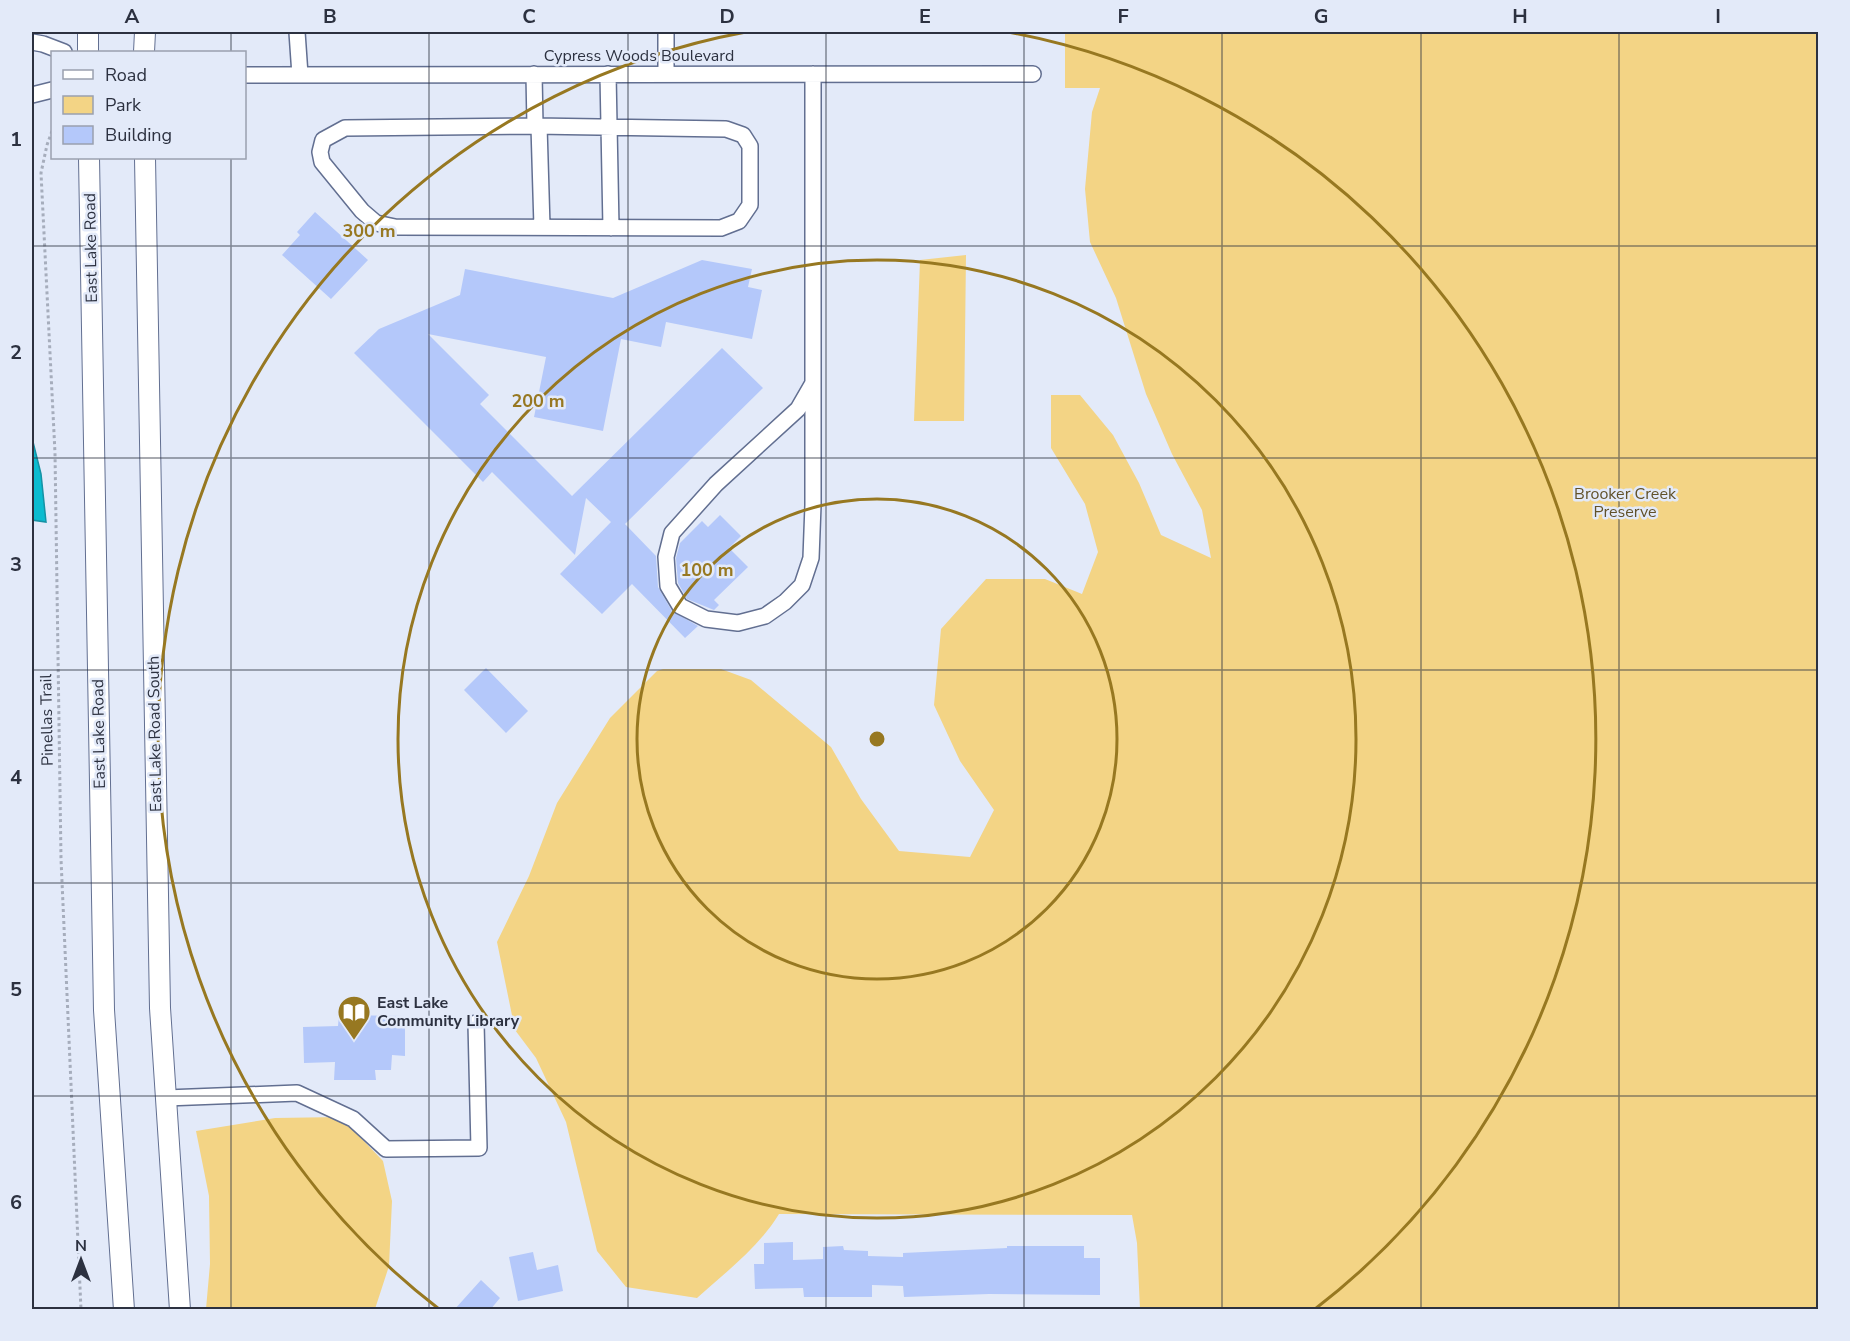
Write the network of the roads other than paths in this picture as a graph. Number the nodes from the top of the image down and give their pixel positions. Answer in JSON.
{"nodes":[{"id":1,"x":88,"y":32,"type":"edge"},
{"id":2,"x":145,"y":32,"type":"edge"},
{"id":3,"x":297,"y":32,"type":"edge"},
{"id":4,"x":666,"y":32,"type":"edge"},
{"id":5,"x":32,"y":42,"type":"edge"},
{"id":6,"x":61,"y":51,"type":"edge"},
{"id":7,"x":88,"y":51,"type":"edge"},
{"id":8,"x":144,"y":51,"type":"edge"},
{"id":9,"x":534,"y":74,"type":"junction"},
{"id":10,"x":608,"y":74,"type":"junction"},
{"id":11,"x":666,"y":74,"type":"junction"},
{"id":12,"x":813,"y":74,"type":"junction"},
{"id":13,"x":1033,"y":74,"type":"dead end"},
{"id":14,"x":246,"y":75,"type":"edge"},
{"id":15,"x":300,"y":75,"type":"junction"},
{"id":16,"x":51,"y":90,"type":"edge"},
{"id":17,"x":32,"y":95,"type":"edge"},
{"id":18,"x":537,"y":126,"type":"junction"},
{"id":19,"x":609,"y":126,"type":"junction"},
{"id":20,"x":89,"y":159,"type":"edge"},
{"id":21,"x":145,"y":159,"type":"edge"},
{"id":22,"x":542,"y":227,"type":"junction"},
{"id":23,"x":610,"y":228,"type":"junction"},
{"id":24,"x":813,"y":383,"type":"junction"},
{"id":25,"x":476,"y":1023,"type":"dead end"},
{"id":26,"x":165,"y":1098,"type":"junction"},
{"id":27,"x":124,"y":1310,"type":"edge"},
{"id":28,"x":180,"y":1310,"type":"edge"}],
"edges":[{"from":1,"to":7,"type":"main road"},
{"from":2,"to":8,"type":"main road"},
{"from":3,"to":15,"type":"street"},
{"from":4,"to":11,"type":"street"},
{"from":5,"to":6,"type":"street"},
{"from":9,"to":10,"type":"street","name":"Cypress Woods Boulevard"},
{"from":9,"to":15,"type":"street","name":"Cypress Woods Boulevard"},
{"from":9,"to":18,"type":"street"},
{"from":10,"to":11,"type":"street","name":"Cypress Woods Boulevard"},
{"from":10,"to":19,"type":"street"},
{"from":11,"to":12,"type":"street","name":"Cypress Woods Boulevard"},
{"from":12,"to":13,"type":"street","name":"Cypress Woods Boulevard"},
{"from":12,"to":24,"type":"street"},
{"from":14,"to":15,"type":"street","name":"Cypress Woods Boulevard"},
{"from":16,"to":17,"type":"street"},
{"from":18,"to":19,"type":"street"},
{"from":18,"to":22,"type":"street"},
{"from":18,"to":22,"type":"street"},
{"from":19,"to":23,"type":"street"},
{"from":19,"to":23,"type":"street"},
{"from":20,"to":27,"type":"main road","name":"East Lake Road"},
{"from":21,"to":26,"type":"main road","name":"East Lake Road South"},
{"from":22,"to":23,"type":"street"},
{"from":24,"to":24,"type":"street"},
{"from":25,"to":26,"type":"street"},
{"from":26,"to":28,"type":"main road","name":"East Lake Road South"}]}
